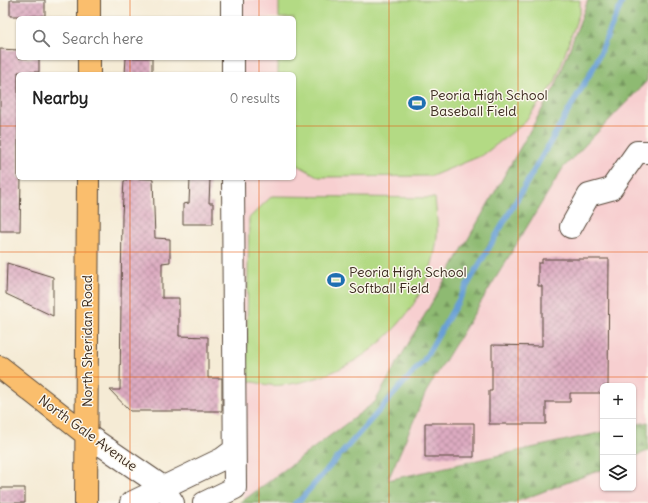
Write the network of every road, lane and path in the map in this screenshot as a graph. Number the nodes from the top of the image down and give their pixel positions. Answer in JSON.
{"nodes":[{"id":1,"x":89,"y":0,"type":"edge"},
{"id":2,"x":232,"y":0,"type":"edge"},
{"id":3,"x":89,"y":16,"type":"edge"},
{"id":4,"x":232,"y":16,"type":"edge"},
{"id":5,"x":89,"y":60,"type":"edge"},
{"id":6,"x":232,"y":60,"type":"edge"},
{"id":7,"x":89,"y":72,"type":"edge"},
{"id":8,"x":233,"y":72,"type":"edge"},
{"id":9,"x":648,"y":152,"type":"edge"},
{"id":10,"x":88,"y":180,"type":"edge"},
{"id":11,"x":233,"y":180,"type":"edge"},
{"id":12,"x":572,"y":227,"type":"dead end"},
{"id":13,"x":0,"y":366,"type":"edge"},
{"id":14,"x":86,"y":435,"type":"junction"},
{"id":15,"x":234,"y":450,"type":"junction"},
{"id":16,"x":168,"y":495,"type":"edge"},
{"id":17,"x":86,"y":503,"type":"edge"},
{"id":18,"x":132,"y":503,"type":"edge"},
{"id":19,"x":204,"y":503,"type":"edge"}],
"edges":[{"from":1,"to":3,"type":"main road"},
{"from":2,"to":4,"type":"lane"},
{"from":5,"to":7,"type":"main road"},
{"from":6,"to":8,"type":"lane"},
{"from":9,"to":12,"type":"lane"},
{"from":10,"to":14,"type":"main road","name":"North Sheridan Road"},
{"from":11,"to":15,"type":"lane"},
{"from":13,"to":14,"type":"main road","name":"North Gale Avenue"},
{"from":14,"to":16,"type":"lane","name":"North Gale Avenue"},
{"from":14,"to":17,"type":"main road","name":"North Sheridan Road"},
{"from":15,"to":16,"type":"lane"},
{"from":15,"to":19,"type":"lane"},
{"from":16,"to":18,"type":"lane"}]}
